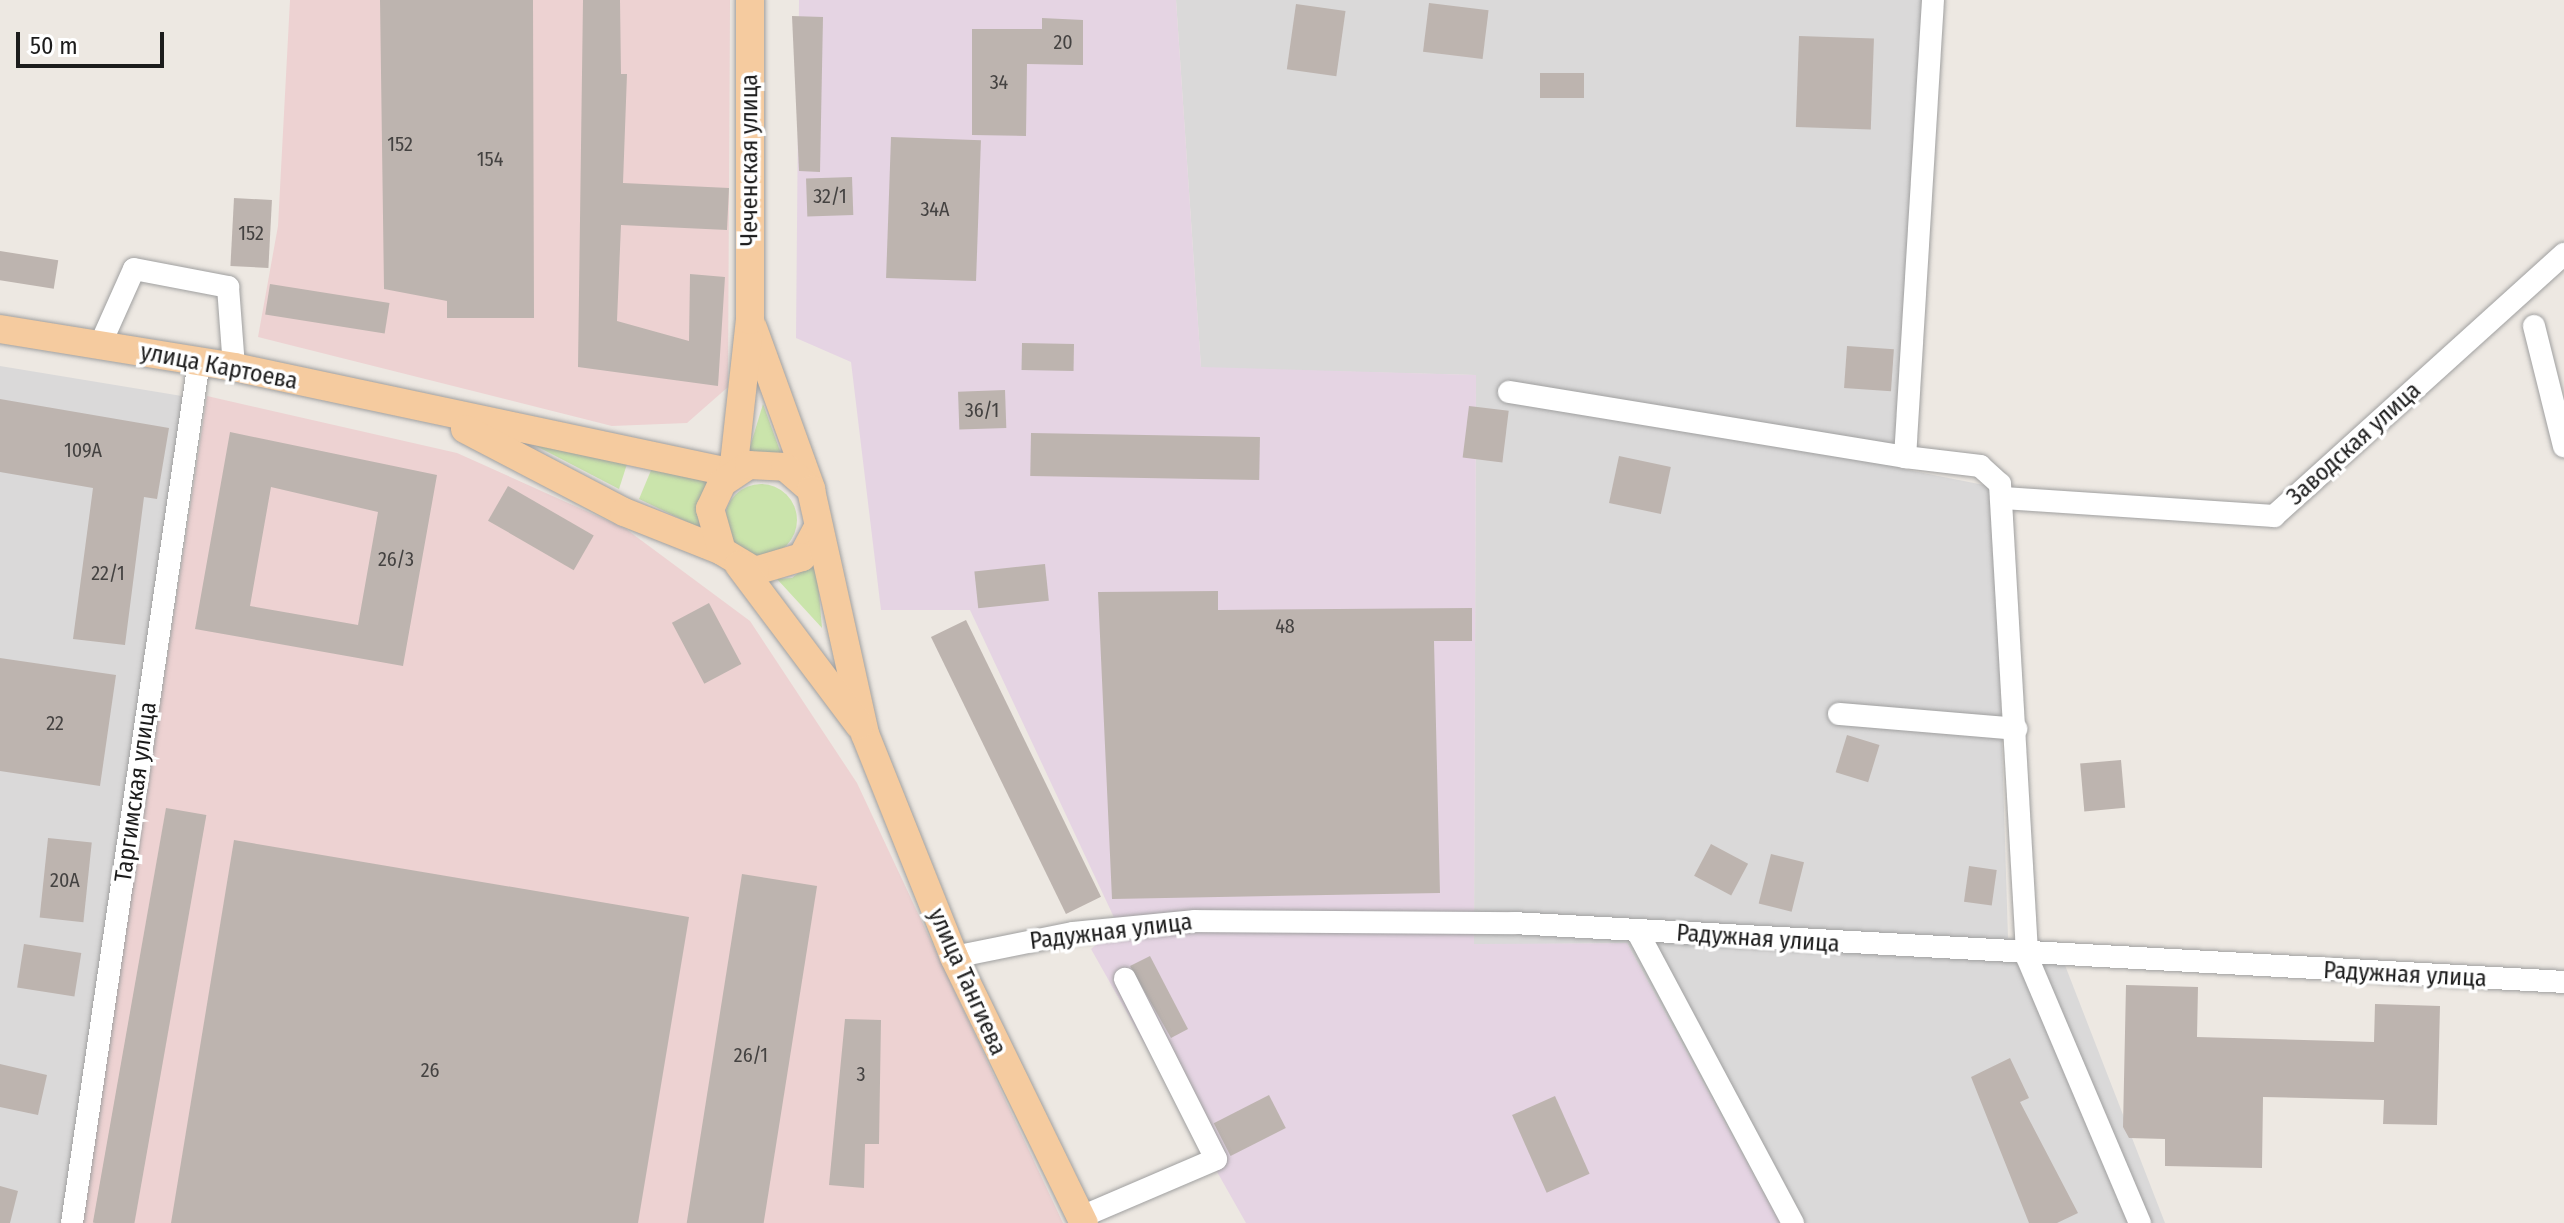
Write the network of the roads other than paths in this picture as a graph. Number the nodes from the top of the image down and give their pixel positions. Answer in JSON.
{"nodes":[{"id":1,"x":750,"y":0,"type":"edge"},
{"id":2,"x":1933,"y":0,"type":"edge"},
{"id":3,"x":2564,"y":254,"type":"edge"},
{"id":4,"x":750,"y":320,"type":"junction"},
{"id":5,"x":2534,"y":326,"type":"dead end"},
{"id":6,"x":0,"y":329,"type":"edge"},
{"id":7,"x":100,"y":345,"type":"junction"},
{"id":8,"x":199,"y":361,"type":"junction"},
{"id":9,"x":234,"y":367,"type":"junction"},
{"id":10,"x":1509,"y":392,"type":"dead end"},
{"id":11,"x":436,"y":413,"type":"junction"},
{"id":12,"x":2564,"y":446,"type":"edge"},
{"id":13,"x":1905,"y":457,"type":"junction"},
{"id":14,"x":733,"y":473,"type":"junction"},
{"id":15,"x":811,"y":490,"type":"junction"},
{"id":16,"x":2003,"y":498,"type":"junction"},
{"id":17,"x":818,"y":527,"type":"junction"},
{"id":18,"x":730,"y":558,"type":"junction"},
{"id":19,"x":1839,"y":714,"type":"dead end"},
{"id":20,"x":2016,"y":729,"type":"junction"},
{"id":21,"x":865,"y":734,"type":"junction"},
{"id":22,"x":1637,"y":931,"type":"junction"},
{"id":23,"x":954,"y":957,"type":"junction"},
{"id":24,"x":2027,"y":957,"type":"junction"},
{"id":25,"x":1125,"y":979,"type":"dead end"},
{"id":26,"x":2564,"y":982,"type":"edge"},
{"id":27,"x":1083,"y":1220,"type":"edge"},
{"id":28,"x":72,"y":1223,"type":"edge"},
{"id":29,"x":1793,"y":1223,"type":"edge"},
{"id":30,"x":2140,"y":1223,"type":"edge"}],
"edges":[{"from":1,"to":4,"type":"main road","name":"Чеченская улица"},
{"from":2,"to":13,"type":"street"},
{"from":3,"to":16,"type":"street","name":"Заводская улица"},
{"from":4,"to":14,"type":"main road","name":"Чеченская улица"},
{"from":4,"to":15,"type":"main road","name":"Чеченская улица"},
{"from":5,"to":12,"type":"street"},
{"from":6,"to":7,"type":"main road","name":"улица Картоева"},
{"from":7,"to":8,"type":"main road","name":"улица Картоева"},
{"from":7,"to":9,"type":"street"},
{"from":8,"to":9,"type":"main road","name":"улица Картоева"},
{"from":8,"to":28,"type":"street","name":"Таргимская улица"},
{"from":9,"to":11,"type":"main road","name":"улица Картоева"},
{"from":10,"to":13,"type":"street"},
{"from":11,"to":14,"type":"main road","name":"улица Картоева"},
{"from":11,"to":18,"type":"main road","name":"улица Картоева"},
{"from":13,"to":16,"type":"street"},
{"from":14,"to":15,"type":"main road"},
{"from":14,"to":18,"type":"main road"},
{"from":15,"to":17,"type":"main road"},
{"from":16,"to":20,"type":"street"},
{"from":17,"to":18,"type":"main road"},
{"from":17,"to":21,"type":"main road"},
{"from":18,"to":21,"type":"main road"},
{"from":19,"to":20,"type":"street"},
{"from":20,"to":24,"type":"street"},
{"from":21,"to":23,"type":"main road","name":"улица Тангиева"},
{"from":22,"to":23,"type":"street","name":"Радужная улица"},
{"from":22,"to":24,"type":"street","name":"Радужная улица"},
{"from":22,"to":29,"type":"street"},
{"from":23,"to":27,"type":"main road","name":"улица Тангиева"},
{"from":24,"to":26,"type":"street","name":"Радужная улица"},
{"from":24,"to":30,"type":"street"},
{"from":25,"to":27,"type":"street"}]}
